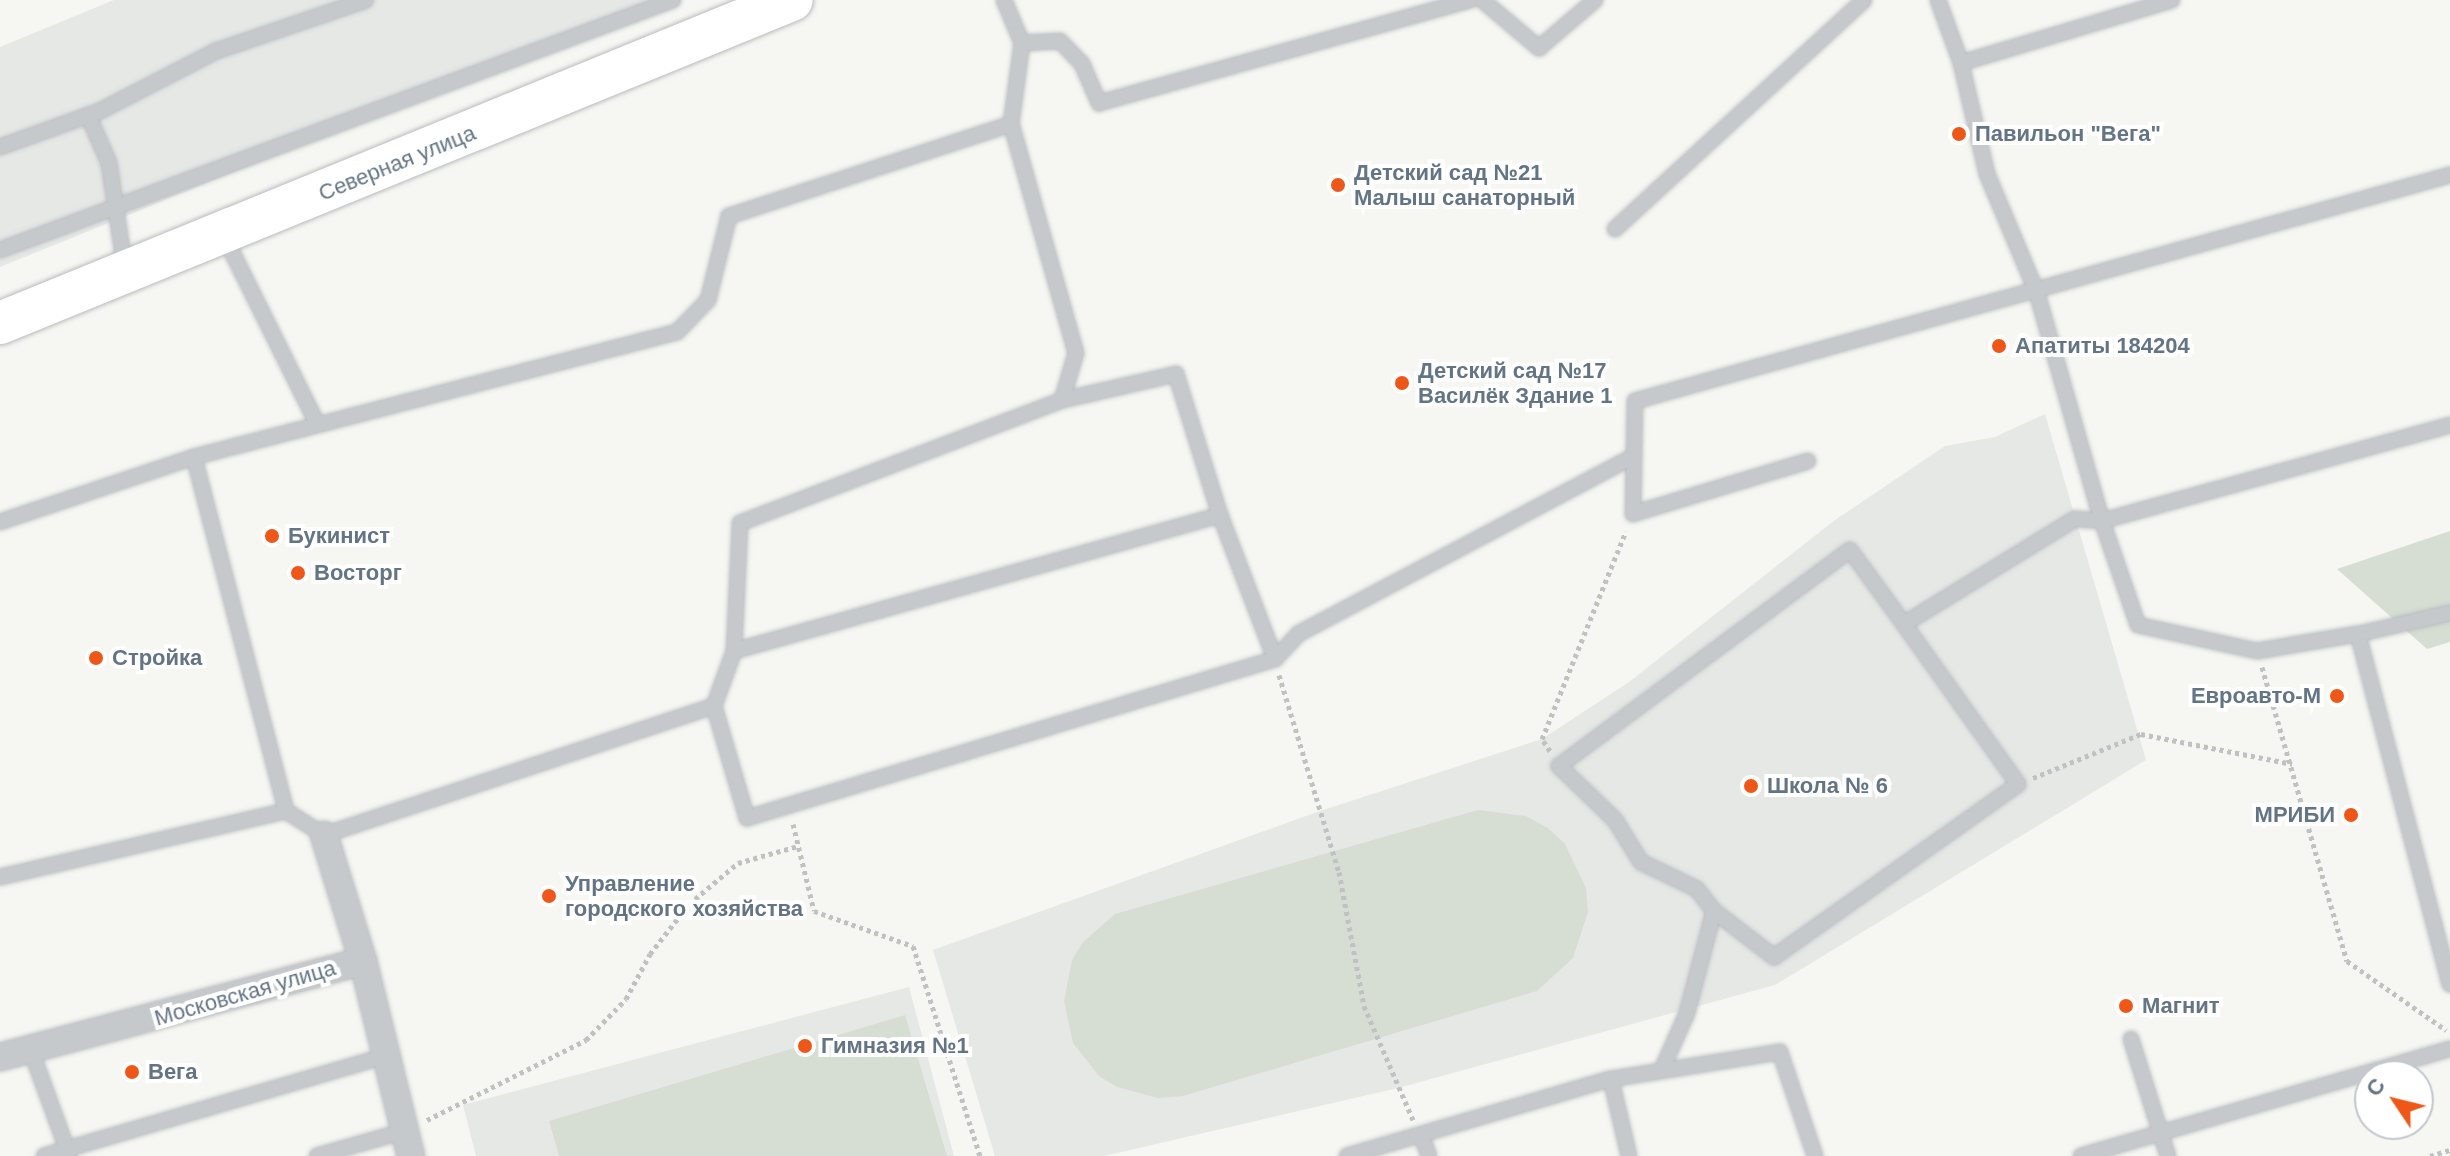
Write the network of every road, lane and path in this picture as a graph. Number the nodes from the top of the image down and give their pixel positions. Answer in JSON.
{"nodes":[{"id":1,"x":366,"y":0,"type":"edge"},
{"id":2,"x":673,"y":0,"type":"edge"},
{"id":3,"x":792,"y":0,"type":"edge"},
{"id":4,"x":1004,"y":0,"type":"edge"},
{"id":5,"x":1471,"y":0,"type":"edge"},
{"id":6,"x":1482,"y":0,"type":"edge"},
{"id":7,"x":1595,"y":0,"type":"edge"},
{"id":8,"x":1864,"y":0,"type":"edge"},
{"id":9,"x":1938,"y":0,"type":"edge"},
{"id":10,"x":2172,"y":0,"type":"edge"},
{"id":11,"x":1022,"y":43,"type":"junction"},
{"id":12,"x":1961,"y":63,"type":"junction"},
{"id":13,"x":88,"y":115,"type":"junction"},
{"id":14,"x":1011,"y":124,"type":"junction"},
{"id":15,"x":0,"y":147,"type":"edge"},
{"id":16,"x":2450,"y":175,"type":"edge"},
{"id":17,"x":119,"y":206,"type":"junction"},
{"id":18,"x":1615,"y":229,"type":"dead end"},
{"id":19,"x":223,"y":234,"type":"junction"},
{"id":20,"x":0,"y":250,"type":"edge"},
{"id":21,"x":125,"y":273,"type":"junction"},
{"id":22,"x":2037,"y":293,"type":"junction"},
{"id":23,"x":0,"y":323,"type":"edge"},
{"id":24,"x":1062,"y":400,"type":"junction"},
{"id":25,"x":317,"y":423,"type":"junction"},
{"id":26,"x":2450,"y":425,"type":"edge"},
{"id":27,"x":1634,"y":456,"type":"junction"},
{"id":28,"x":194,"y":457,"type":"junction"},
{"id":29,"x":1808,"y":461,"type":"dead end"},
{"id":30,"x":1633,"y":514,"type":"junction"},
{"id":31,"x":1220,"y":515,"type":"junction"},
{"id":32,"x":2102,"y":521,"type":"junction"},
{"id":33,"x":0,"y":522,"type":"edge"},
{"id":34,"x":2450,"y":613,"type":"edge"},
{"id":35,"x":1904,"y":624,"type":"junction"},
{"id":36,"x":2358,"y":634,"type":"junction"},
{"id":37,"x":734,"y":651,"type":"junction"},
{"id":38,"x":2257,"y":651,"type":"junction"},
{"id":39,"x":1275,"y":659,"type":"junction"},
{"id":40,"x":714,"y":706,"type":"junction"},
{"id":41,"x":2292,"y":764,"type":"junction"},
{"id":42,"x":1559,"y":766,"type":"junction"},
{"id":43,"x":2018,"y":784,"type":"junction"},
{"id":44,"x":789,"y":806,"type":"junction"},
{"id":45,"x":286,"y":811,"type":"junction"},
{"id":46,"x":324,"y":835,"type":"junction"},
{"id":47,"x":798,"y":846,"type":"junction"},
{"id":48,"x":0,"y":877,"type":"edge"},
{"id":49,"x":1714,"y":911,"type":"junction"},
{"id":50,"x":363,"y":961,"type":"junction"},
{"id":51,"x":2450,"y":984,"type":"edge"},
{"id":52,"x":2450,"y":1032,"type":"edge"},
{"id":53,"x":2131,"y":1039,"type":"dead end"},
{"id":54,"x":2450,"y":1049,"type":"edge"},
{"id":55,"x":32,"y":1053,"type":"junction"},
{"id":56,"x":385,"y":1056,"type":"junction"},
{"id":57,"x":0,"y":1057,"type":"edge"},
{"id":58,"x":1663,"y":1067,"type":"junction"},
{"id":59,"x":1611,"y":1079,"type":"junction"},
{"id":60,"x":2161,"y":1133,"type":"junction"},
{"id":61,"x":1421,"y":1135,"type":"junction"},
{"id":62,"x":408,"y":1144,"type":"edge"},
{"id":63,"x":2450,"y":1150,"type":"edge"},
{"id":64,"x":68,"y":1152,"type":"edge"},
{"id":65,"x":44,"y":1156,"type":"edge"},
{"id":66,"x":317,"y":1156,"type":"edge"},
{"id":67,"x":980,"y":1156,"type":"edge"},
{"id":68,"x":1347,"y":1156,"type":"edge"},
{"id":69,"x":1429,"y":1156,"type":"edge"},
{"id":70,"x":1629,"y":1156,"type":"edge"},
{"id":71,"x":1815,"y":1156,"type":"edge"},
{"id":72,"x":2081,"y":1156,"type":"edge"},
{"id":73,"x":2168,"y":1156,"type":"edge"},
{"id":74,"x":2430,"y":1156,"type":"edge"}],
"edges":[{"from":1,"to":13,"type":"lane"},
{"from":2,"to":17,"type":"lane"},
{"from":3,"to":19,"type":"main road","name":"Северная улица"},
{"from":4,"to":11,"type":"lane"},
{"from":5,"to":11,"type":"lane"},
{"from":6,"to":7,"type":"lane"},
{"from":8,"to":18,"type":"lane"},
{"from":9,"to":12,"type":"lane"},
{"from":10,"to":12,"type":"lane"},
{"from":11,"to":14,"type":"lane"},
{"from":12,"to":22,"type":"lane"},
{"from":13,"to":15,"type":"lane"},
{"from":13,"to":17,"type":"lane"},
{"from":14,"to":24,"type":"lane"},
{"from":14,"to":25,"type":"lane"},
{"from":16,"to":22,"type":"lane"},
{"from":17,"to":20,"type":"lane"},
{"from":17,"to":21,"type":"lane"},
{"from":19,"to":21,"type":"main road","name":"Северная улица"},
{"from":19,"to":25,"type":"lane"},
{"from":21,"to":23,"type":"main road","name":"Северная улица"},
{"from":22,"to":27,"type":"lane"},
{"from":22,"to":32,"type":"lane"},
{"from":24,"to":31,"type":"lane"},
{"from":24,"to":37,"type":"lane"},
{"from":25,"to":28,"type":"lane"},
{"from":26,"to":32,"type":"lane"},
{"from":27,"to":30,"type":"lane"},
{"from":27,"to":39,"type":"lane"},
{"from":28,"to":33,"type":"lane"},
{"from":28,"to":45,"type":"lane"},
{"from":29,"to":30,"type":"lane"},
{"from":30,"to":42,"type":"path"},
{"from":31,"to":37,"type":"lane"},
{"from":31,"to":39,"type":"lane"},
{"from":32,"to":35,"type":"lane"},
{"from":32,"to":38,"type":"lane"},
{"from":34,"to":36,"type":"lane"},
{"from":35,"to":42,"type":"lane"},
{"from":35,"to":43,"type":"lane"},
{"from":36,"to":38,"type":"lane"},
{"from":36,"to":51,"type":"lane"},
{"from":37,"to":40,"type":"lane"},
{"from":38,"to":41,"type":"path"},
{"from":39,"to":44,"type":"lane"},
{"from":39,"to":61,"type":"path"},
{"from":40,"to":44,"type":"lane"},
{"from":40,"to":46,"type":"lane"},
{"from":41,"to":43,"type":"path"},
{"from":41,"to":52,"type":"path"},
{"from":42,"to":49,"type":"lane"},
{"from":43,"to":49,"type":"lane"},
{"from":44,"to":47,"type":"path"},
{"from":45,"to":46,"type":"lane"},
{"from":45,"to":48,"type":"lane"},
{"from":46,"to":50,"type":"street","name":"Московская улица"},
{"from":47,"to":62,"type":"path"},
{"from":47,"to":67,"type":"path"},
{"from":49,"to":58,"type":"lane"},
{"from":50,"to":55,"type":"street","name":"Московская улица"},
{"from":50,"to":56,"type":"street"},
{"from":53,"to":60,"type":"lane"},
{"from":54,"to":60,"type":"lane"},
{"from":55,"to":57,"type":"street","name":"Московская улица"},
{"from":55,"to":64,"type":"lane"},
{"from":56,"to":62,"type":"street"},
{"from":56,"to":64,"type":"lane"},
{"from":58,"to":59,"type":"lane"},
{"from":58,"to":71,"type":"lane"},
{"from":59,"to":61,"type":"lane"},
{"from":59,"to":70,"type":"lane"},
{"from":60,"to":72,"type":"lane"},
{"from":60,"to":73,"type":"lane"},
{"from":61,"to":68,"type":"lane"},
{"from":61,"to":69,"type":"lane"},
{"from":62,"to":66,"type":"lane"},
{"from":63,"to":74,"type":"path"},
{"from":64,"to":65,"type":"lane"}]}
